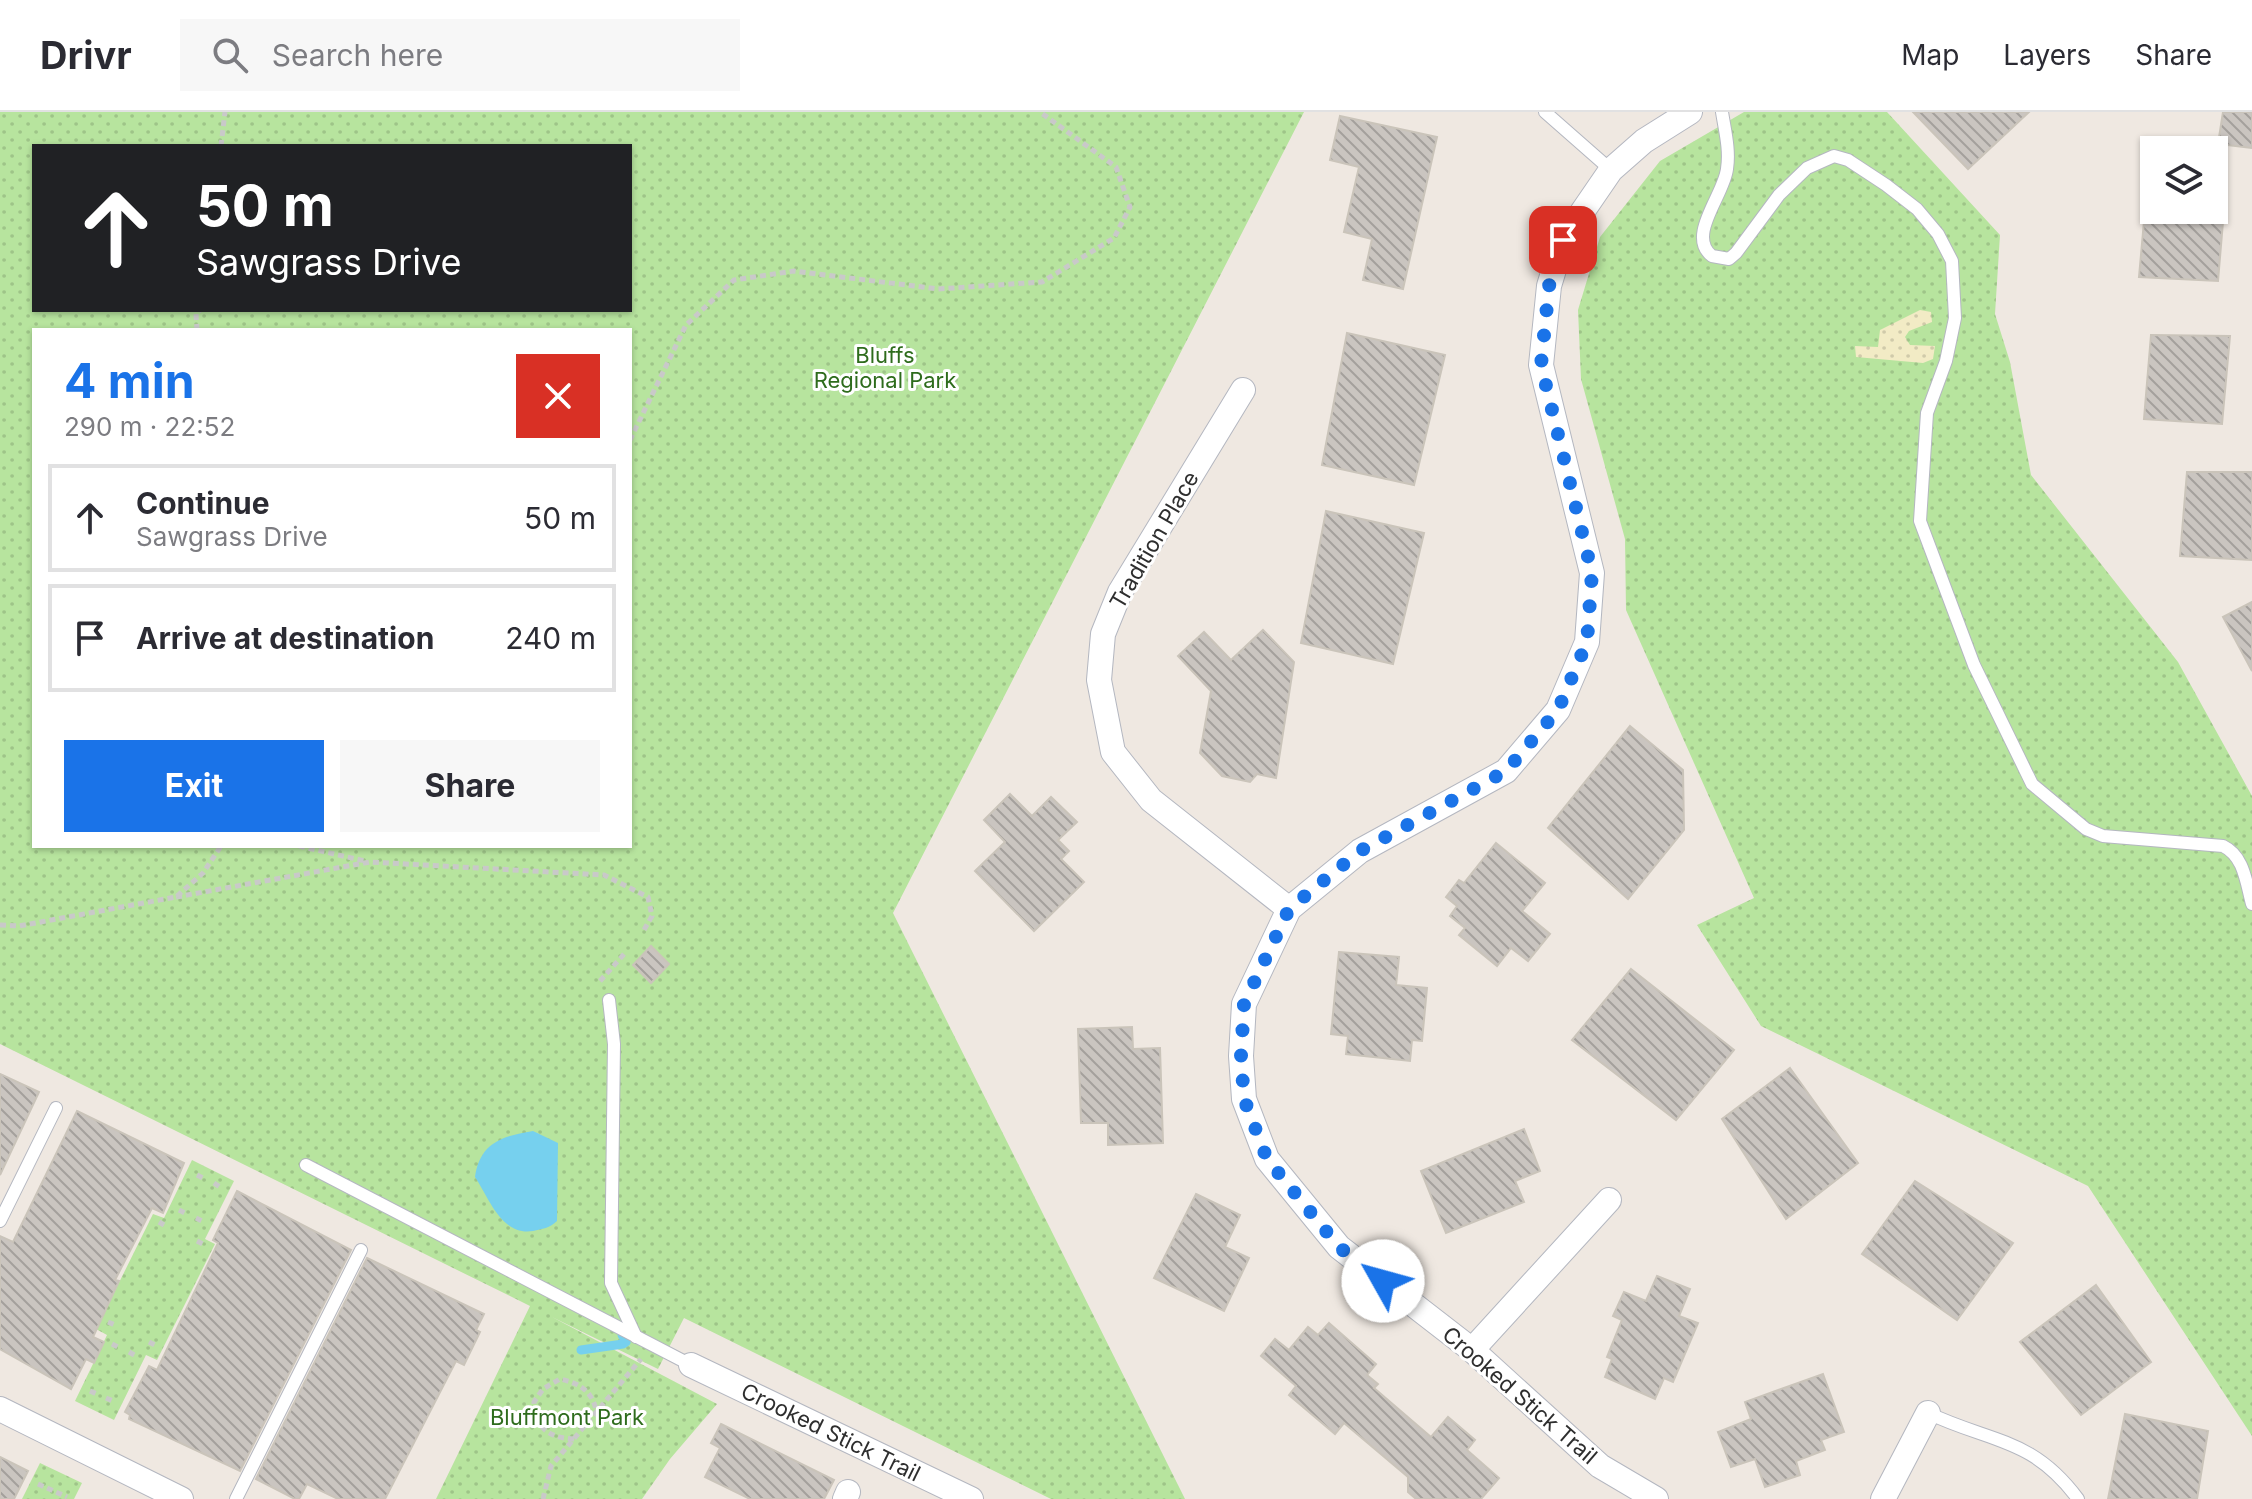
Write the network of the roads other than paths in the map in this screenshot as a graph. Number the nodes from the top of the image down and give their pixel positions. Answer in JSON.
{"nodes":[{"id":1,"x":1545,"y":112,"type":"edge"},
{"id":2,"x":1690,"y":112,"type":"edge"},
{"id":3,"x":1722,"y":112,"type":"edge"},
{"id":4,"x":1611,"y":170,"type":"junction"},
{"id":5,"x":1243,"y":390,"type":"dead end"},
{"id":6,"x":2252,"y":904,"type":"edge"},
{"id":7,"x":1289,"y":909,"type":"junction"},
{"id":8,"x":609,"y":1000,"type":"dead end"},
{"id":9,"x":56,"y":1108,"type":"dead end"},
{"id":10,"x":306,"y":1165,"type":"dead end"},
{"id":11,"x":1609,"y":1200,"type":"dead end"},
{"id":12,"x":0,"y":1221,"type":"edge"},
{"id":13,"x":361,"y":1250,"type":"dead end"},
{"id":14,"x":636,"y":1337,"type":"junction"},
{"id":15,"x":1472,"y":1350,"type":"junction"},
{"id":16,"x":691,"y":1365,"type":"joint"},
{"id":17,"x":0,"y":1409,"type":"edge"},
{"id":18,"x":1928,"y":1413,"type":"joint"},
{"id":19,"x":181,"y":1499,"type":"edge"},
{"id":20,"x":236,"y":1499,"type":"edge"},
{"id":21,"x":971,"y":1499,"type":"edge"},
{"id":22,"x":1656,"y":1499,"type":"edge"},
{"id":23,"x":1883,"y":1499,"type":"edge"},
{"id":24,"x":2078,"y":1499,"type":"edge"}],
"edges":[{"from":1,"to":4,"type":"lane"},
{"from":2,"to":4,"type":"street"},
{"from":3,"to":6,"type":"lane"},
{"from":4,"to":7,"type":"street"},
{"from":5,"to":7,"type":"street","name":"Tradition Place"},
{"from":7,"to":15,"type":"street","name":"Crooked Stick Trail"},
{"from":8,"to":14,"type":"lane"},
{"from":9,"to":12,"type":"lane"},
{"from":10,"to":14,"type":"lane"},
{"from":11,"to":15,"type":"street"},
{"from":13,"to":20,"type":"lane"},
{"from":14,"to":16,"type":"lane"},
{"from":15,"to":22,"type":"street","name":"Crooked Stick Trail"},
{"from":16,"to":21,"type":"street","name":"Crooked Stick Trail"},
{"from":17,"to":19,"type":"street"},
{"from":18,"to":23,"type":"street"},
{"from":18,"to":24,"type":"lane"}]}
